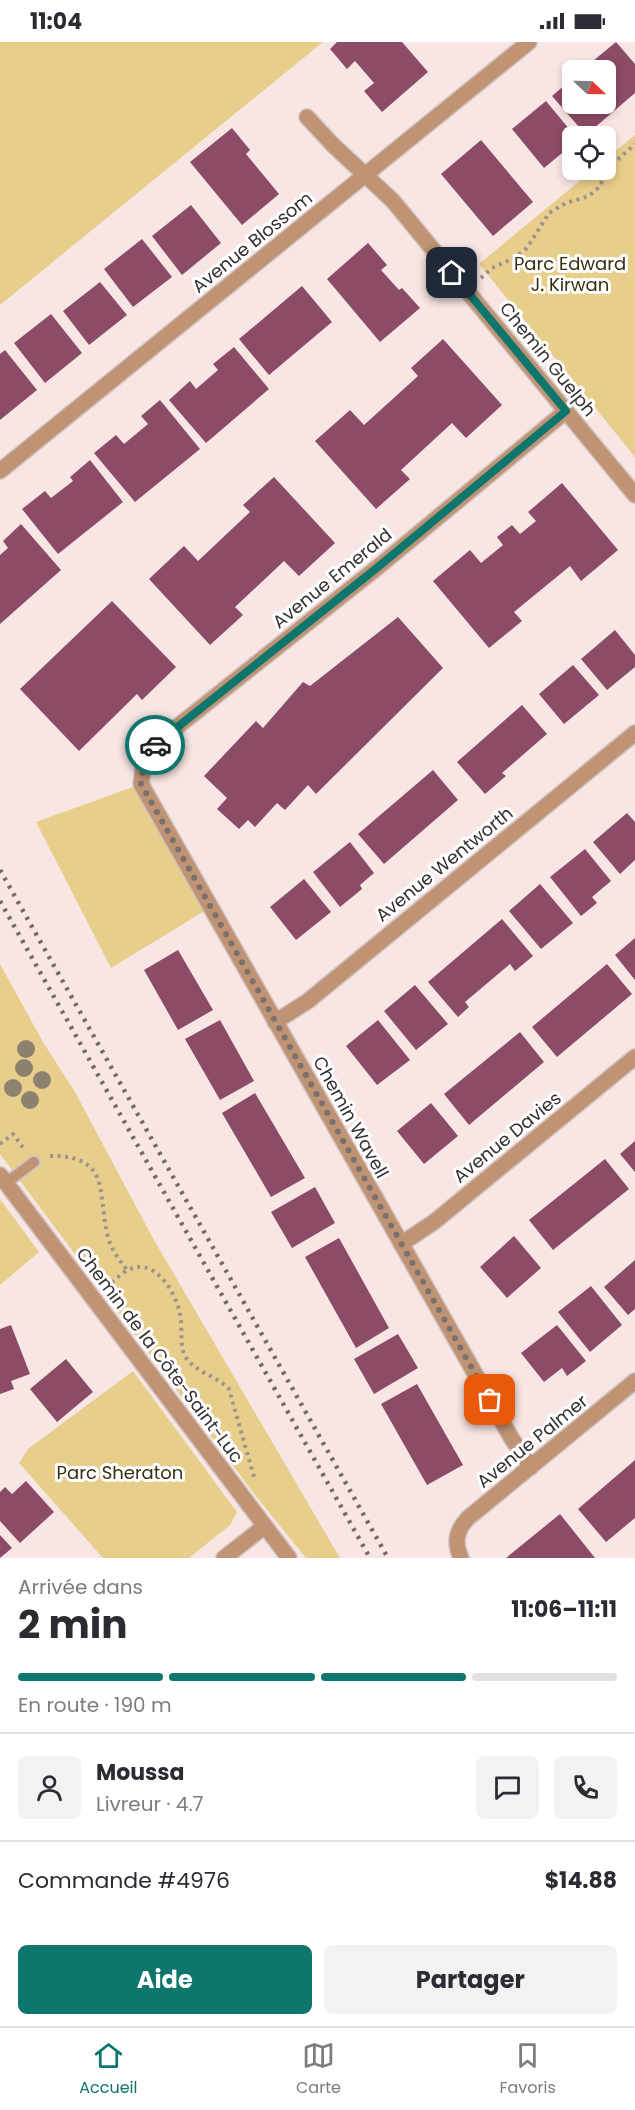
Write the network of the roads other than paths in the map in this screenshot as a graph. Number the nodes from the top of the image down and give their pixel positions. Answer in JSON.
{"nodes":[{"id":1,"x":529,"y":42,"type":"edge"},
{"id":2,"x":308,"y":117,"type":"dead end"},
{"id":3,"x":366,"y":174,"type":"junction"},
{"id":4,"x":566,"y":411,"type":"junction"},
{"id":5,"x":0,"y":471,"type":"edge"},
{"id":6,"x":635,"y":495,"type":"edge"},
{"id":7,"x":635,"y":733,"type":"edge"},
{"id":8,"x":141,"y":784,"type":"joint"},
{"id":9,"x":275,"y":1022,"type":"junction"},
{"id":10,"x":635,"y":1057,"type":"edge"},
{"id":11,"x":34,"y":1162,"type":"road end"},
{"id":12,"x":3,"y":1179,"type":"edge"},
{"id":13,"x":401,"y":1244,"type":"junction"},
{"id":14,"x":635,"y":1381,"type":"edge"},
{"id":15,"x":531,"y":1467,"type":"junction"},
{"id":16,"x":265,"y":1526,"type":"junction"},
{"id":17,"x":224,"y":1558,"type":"edge"},
{"id":18,"x":289,"y":1558,"type":"edge"},
{"id":19,"x":461,"y":1558,"type":"edge"}],
"edges":[{"from":1,"to":3,"type":"street","name":"Avenue Blossom"},
{"from":2,"to":3,"type":"street","name":"Chemin Guelph"},
{"from":3,"to":4,"type":"street","name":"Chemin Guelph"},
{"from":3,"to":5,"type":"street","name":"Avenue Blossom"},
{"from":4,"to":6,"type":"street","name":"Chemin Guelph"},
{"from":4,"to":8,"type":"street","name":"Avenue Emerald"},
{"from":7,"to":9,"type":"street","name":"Avenue Wentworth"},
{"from":8,"to":9,"type":"street","name":"Chemin Wavell"},
{"from":9,"to":13,"type":"street","name":"Chemin Wavell"},
{"from":10,"to":13,"type":"street","name":"Avenue Davies"},
{"from":11,"to":12,"type":"lane"},
{"from":12,"to":16,"type":"street","name":"Chemin de la Côte-Saint-Luc"},
{"from":13,"to":15,"type":"street","name":"Chemin Wavell"},
{"from":14,"to":15,"type":"street","name":"Avenue Palmer"},
{"from":15,"to":19,"type":"street","name":"Avenue Palmer"},
{"from":16,"to":17,"type":"street"},
{"from":16,"to":18,"type":"street","name":"Chemin de la Côte-Saint-Luc"}]}
